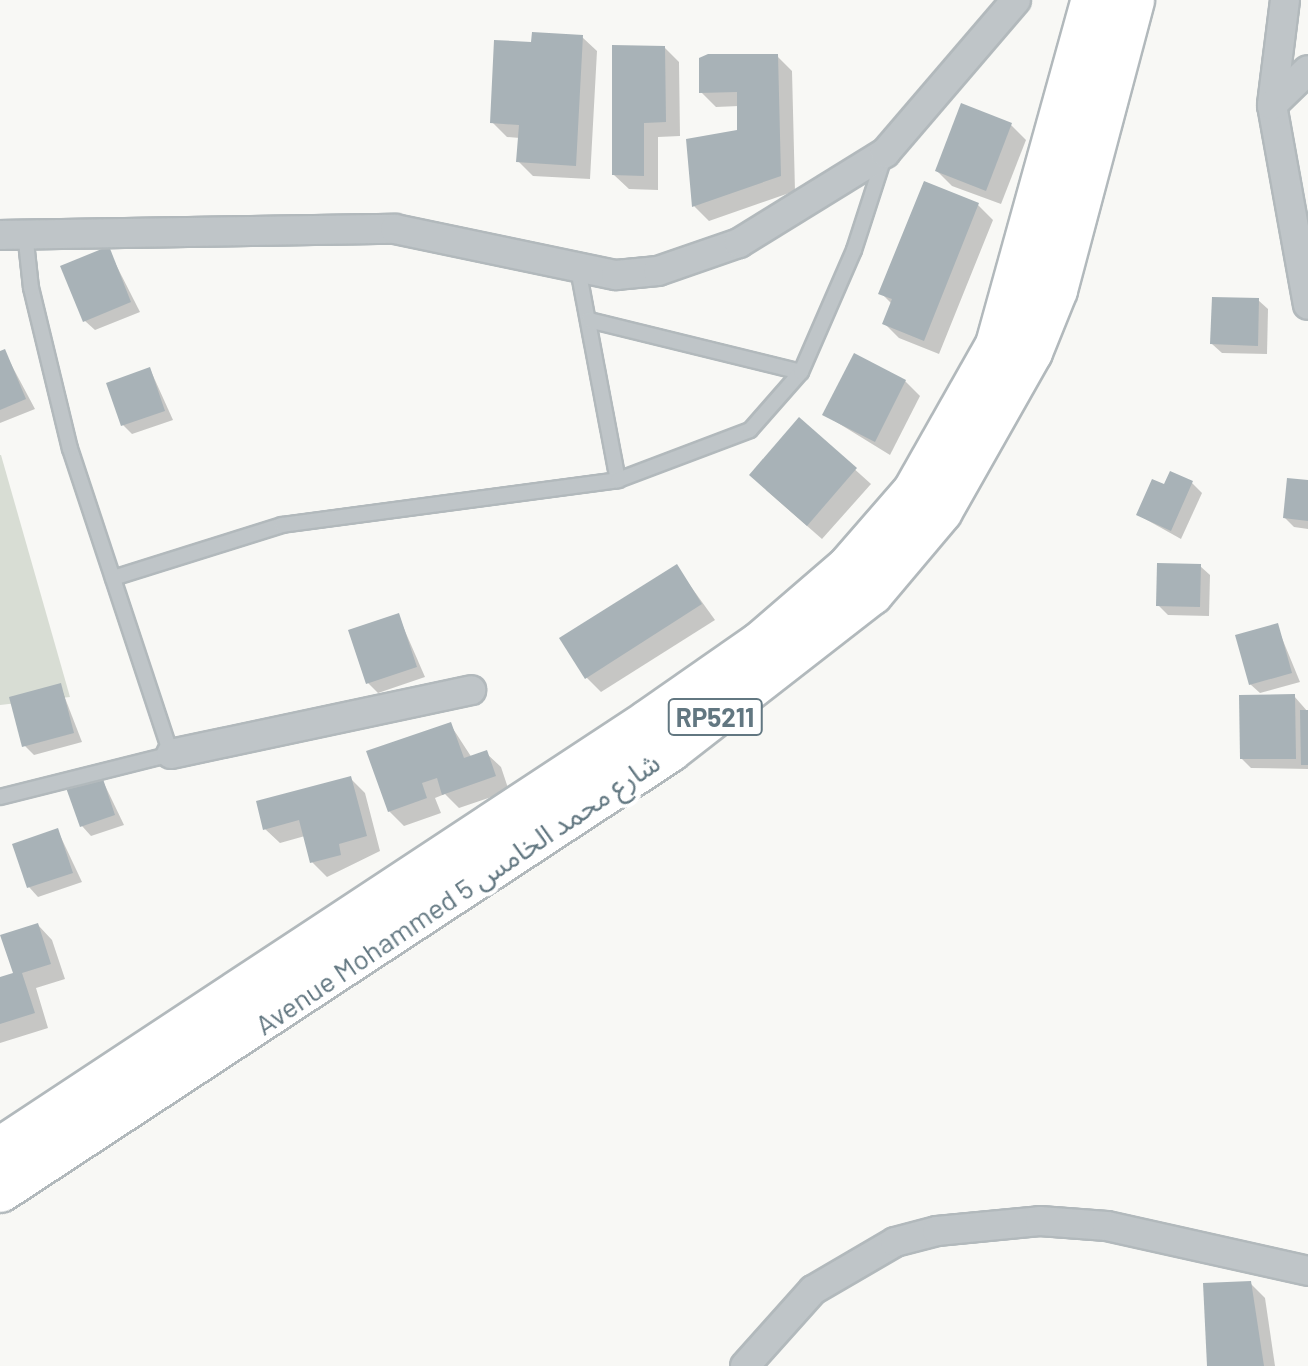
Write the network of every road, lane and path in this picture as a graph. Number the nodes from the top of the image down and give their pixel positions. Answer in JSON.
{"nodes":[{"id":1,"x":1016,"y":0,"type":"edge"},
{"id":2,"x":1094,"y":0,"type":"edge"},
{"id":3,"x":1132,"y":0,"type":"edge"},
{"id":4,"x":1285,"y":0,"type":"edge"},
{"id":5,"x":1308,"y":70,"type":"edge"},
{"id":6,"x":1272,"y":105,"type":"junction"},
{"id":7,"x":885,"y":153,"type":"junction"},
{"id":8,"x":12,"y":234,"type":"edge"},
{"id":9,"x":578,"y":269,"type":"junction"},
{"id":10,"x":1308,"y":305,"type":"edge"},
{"id":11,"x":589,"y":320,"type":"junction"},
{"id":12,"x":801,"y":372,"type":"junction"},
{"id":13,"x":618,"y":480,"type":"junction"},
{"id":14,"x":113,"y":578,"type":"junction"},
{"id":15,"x":471,"y":690,"type":"dead end"},
{"id":16,"x":171,"y":754,"type":"junction"},
{"id":17,"x":0,"y":797,"type":"edge"},
{"id":18,"x":0,"y":1150,"type":"edge"},
{"id":19,"x":0,"y":1190,"type":"edge"},
{"id":20,"x":1308,"y":1271,"type":"edge"},
{"id":21,"x":745,"y":1366,"type":"edge"}],
"edges":[{"from":1,"to":7,"type":"street"},
{"from":2,"to":18,"type":"main road","name":"Avenue Mohammed 5 شارع محمد الخامس","number":"RP5211"},
{"from":3,"to":19,"type":"main road","name":"Avenue Mohammed 5 شارع محمد الخامس","number":"RP5211"},
{"from":4,"to":6,"type":"street"},
{"from":5,"to":6,"type":"street"},
{"from":6,"to":10,"type":"street"},
{"from":7,"to":9,"type":"street"},
{"from":7,"to":12,"type":"lane"},
{"from":8,"to":9,"type":"street"},
{"from":8,"to":14,"type":"lane"},
{"from":9,"to":11,"type":"lane"},
{"from":11,"to":12,"type":"lane"},
{"from":11,"to":13,"type":"lane"},
{"from":12,"to":13,"type":"lane"},
{"from":13,"to":14,"type":"lane"},
{"from":14,"to":16,"type":"lane"},
{"from":15,"to":16,"type":"street"},
{"from":16,"to":17,"type":"lane"},
{"from":20,"to":21,"type":"street"}]}
